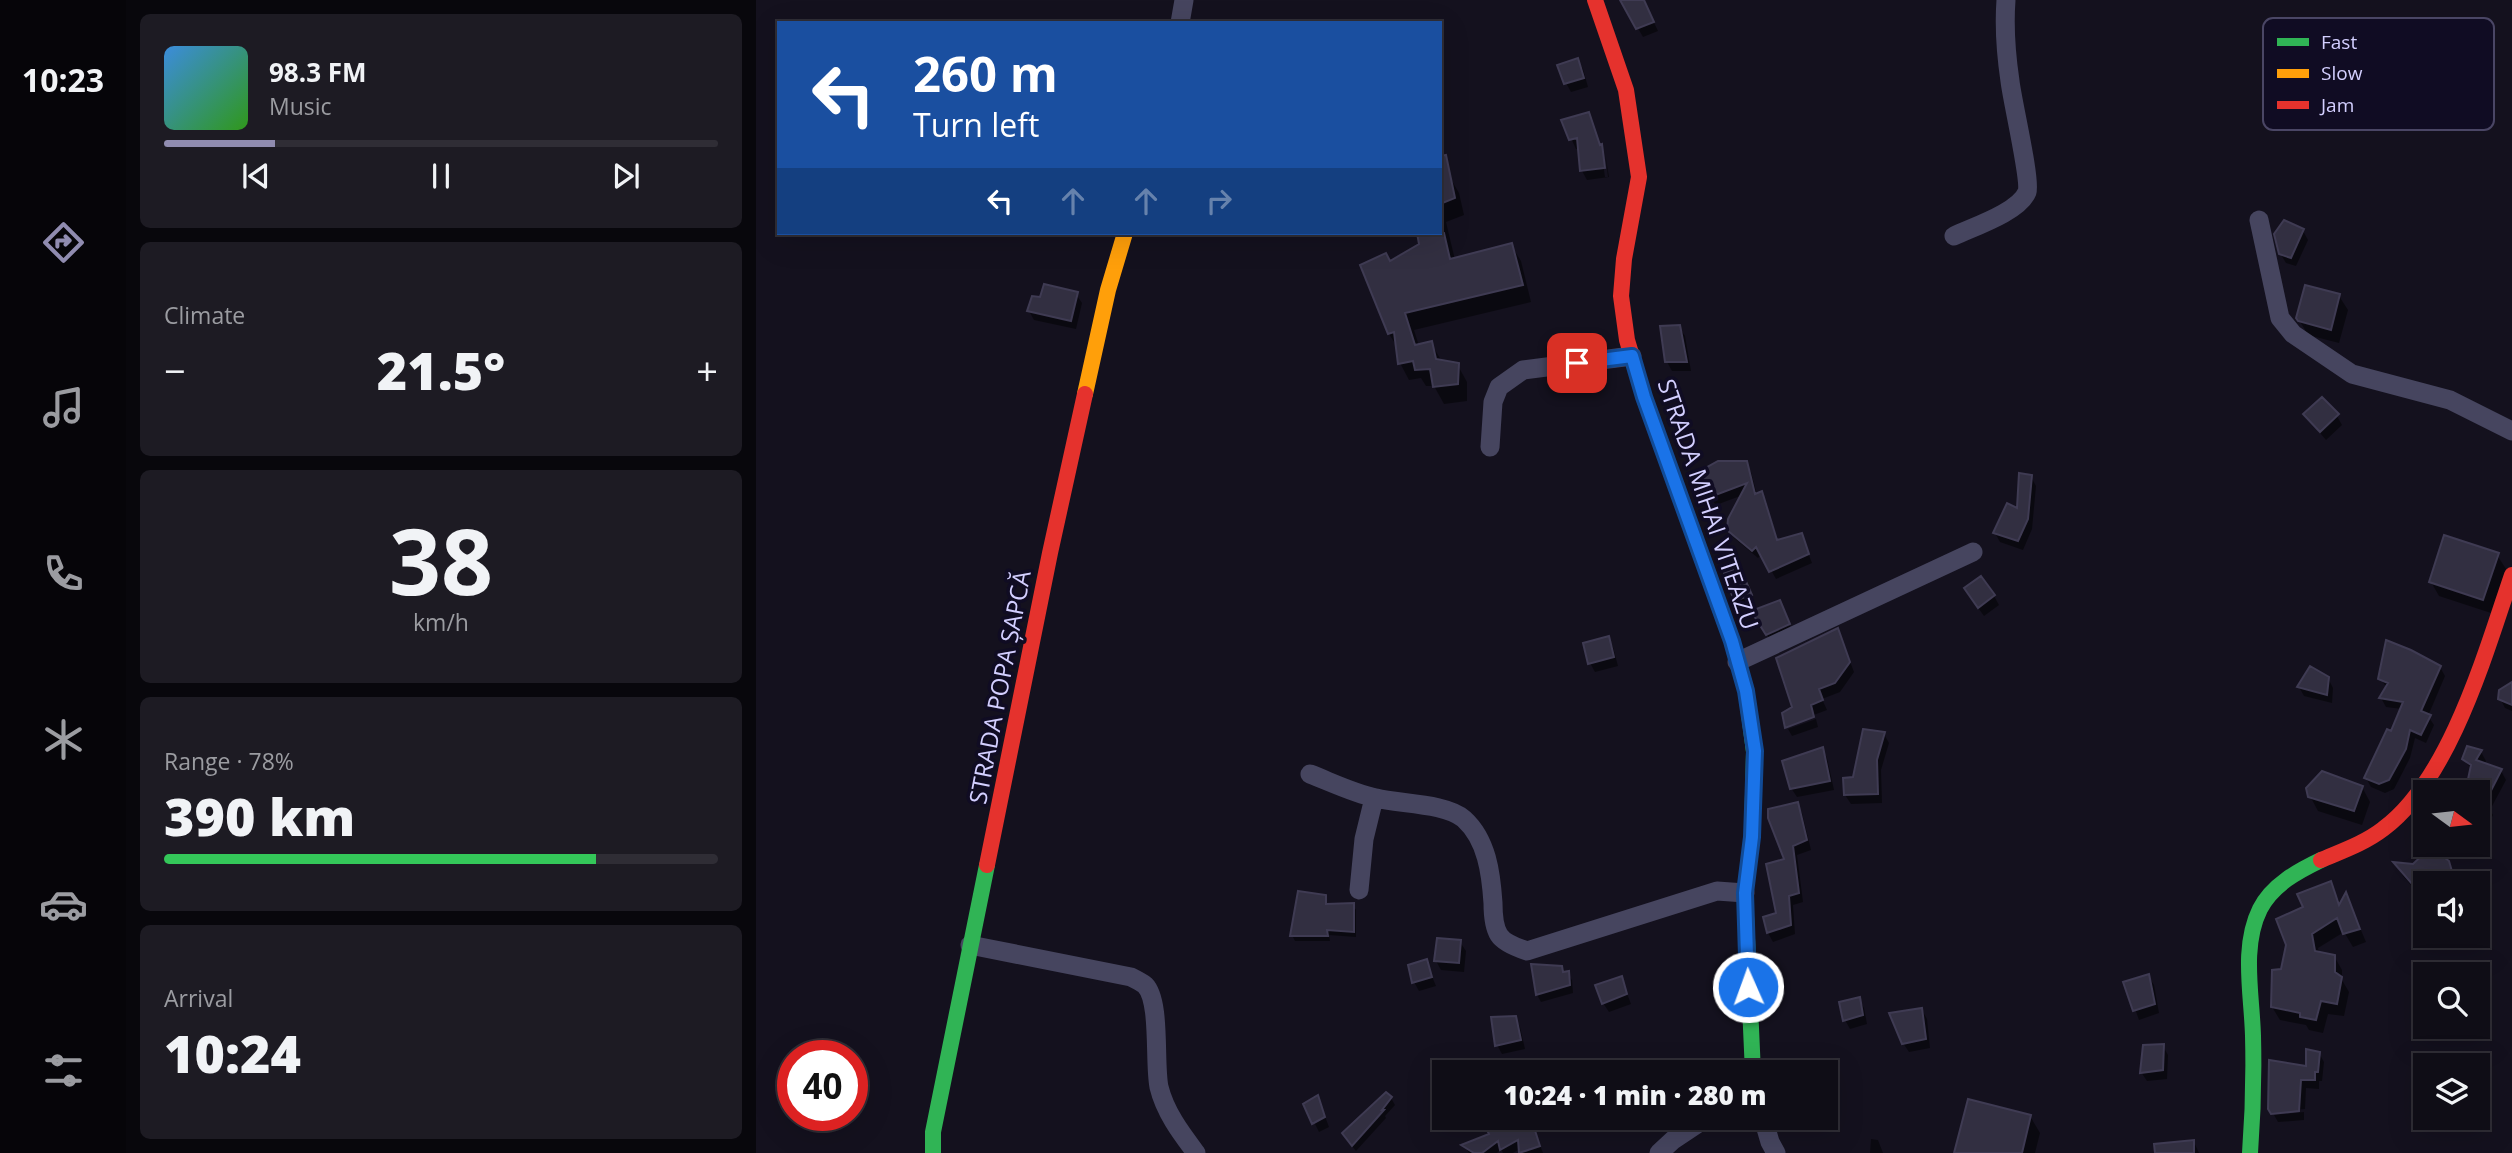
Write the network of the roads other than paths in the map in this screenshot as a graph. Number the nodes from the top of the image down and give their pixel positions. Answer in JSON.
{"nodes":[{"id":1,"x":1184,"y":0,"type":"edge"},
{"id":2,"x":1595,"y":0,"type":"edge"},
{"id":3,"x":2006,"y":0,"type":"edge"},
{"id":4,"x":1180,"y":21,"type":"edge"},
{"id":5,"x":2259,"y":220,"type":"dead end"},
{"id":6,"x":1124,"y":235,"type":"edge"},
{"id":7,"x":1954,"y":236,"type":"dead end"},
{"id":8,"x":1632,"y":356,"type":"junction"},
{"id":9,"x":2512,"y":431,"type":"edge"},
{"id":10,"x":1490,"y":447,"type":"dead end"},
{"id":11,"x":1973,"y":552,"type":"dead end"},
{"id":12,"x":2512,"y":575,"type":"edge"},
{"id":13,"x":1737,"y":662,"type":"junction"},
{"id":14,"x":1310,"y":774,"type":"dead end"},
{"id":15,"x":1374,"y":798,"type":"junction"},
{"id":16,"x":1359,"y":890,"type":"dead end"},
{"id":17,"x":1745,"y":893,"type":"junction"},
{"id":18,"x":970,"y":945,"type":"junction"},
{"id":19,"x":1752,"y":1060,"type":"edge"},
{"id":20,"x":1688,"y":1130,"type":"edge"},
{"id":21,"x":1766,"y":1130,"type":"edge"},
{"id":22,"x":933,"y":1153,"type":"edge"},
{"id":23,"x":1196,"y":1153,"type":"edge"},
{"id":24,"x":1658,"y":1153,"type":"edge"},
{"id":25,"x":1776,"y":1153,"type":"edge"},
{"id":26,"x":2250,"y":1153,"type":"edge"}],
"edges":[{"from":1,"to":4,"type":"street"},
{"from":2,"to":8,"type":"street","name":"STRADA MIHAI VITEAZU"},
{"from":3,"to":7,"type":"street"},
{"from":5,"to":9,"type":"street"},
{"from":6,"to":18,"type":"street","name":"STRADA POPA ȘAPCĂ"},
{"from":8,"to":10,"type":"street"},
{"from":8,"to":13,"type":"street","name":"STRADA MIHAI VITEAZU"},
{"from":11,"to":13,"type":"street"},
{"from":12,"to":26,"type":"street"},
{"from":13,"to":17,"type":"street","name":"STRADA MIHAI VITEAZU"},
{"from":14,"to":15,"type":"street"},
{"from":15,"to":16,"type":"street"},
{"from":15,"to":17,"type":"street"},
{"from":17,"to":19,"type":"street","name":"STRADA MIHAI VITEAZU"},
{"from":18,"to":22,"type":"street","name":"STRADA POPA ȘAPCĂ"},
{"from":18,"to":23,"type":"street"},
{"from":20,"to":24,"type":"street"},
{"from":21,"to":25,"type":"street"}]}
